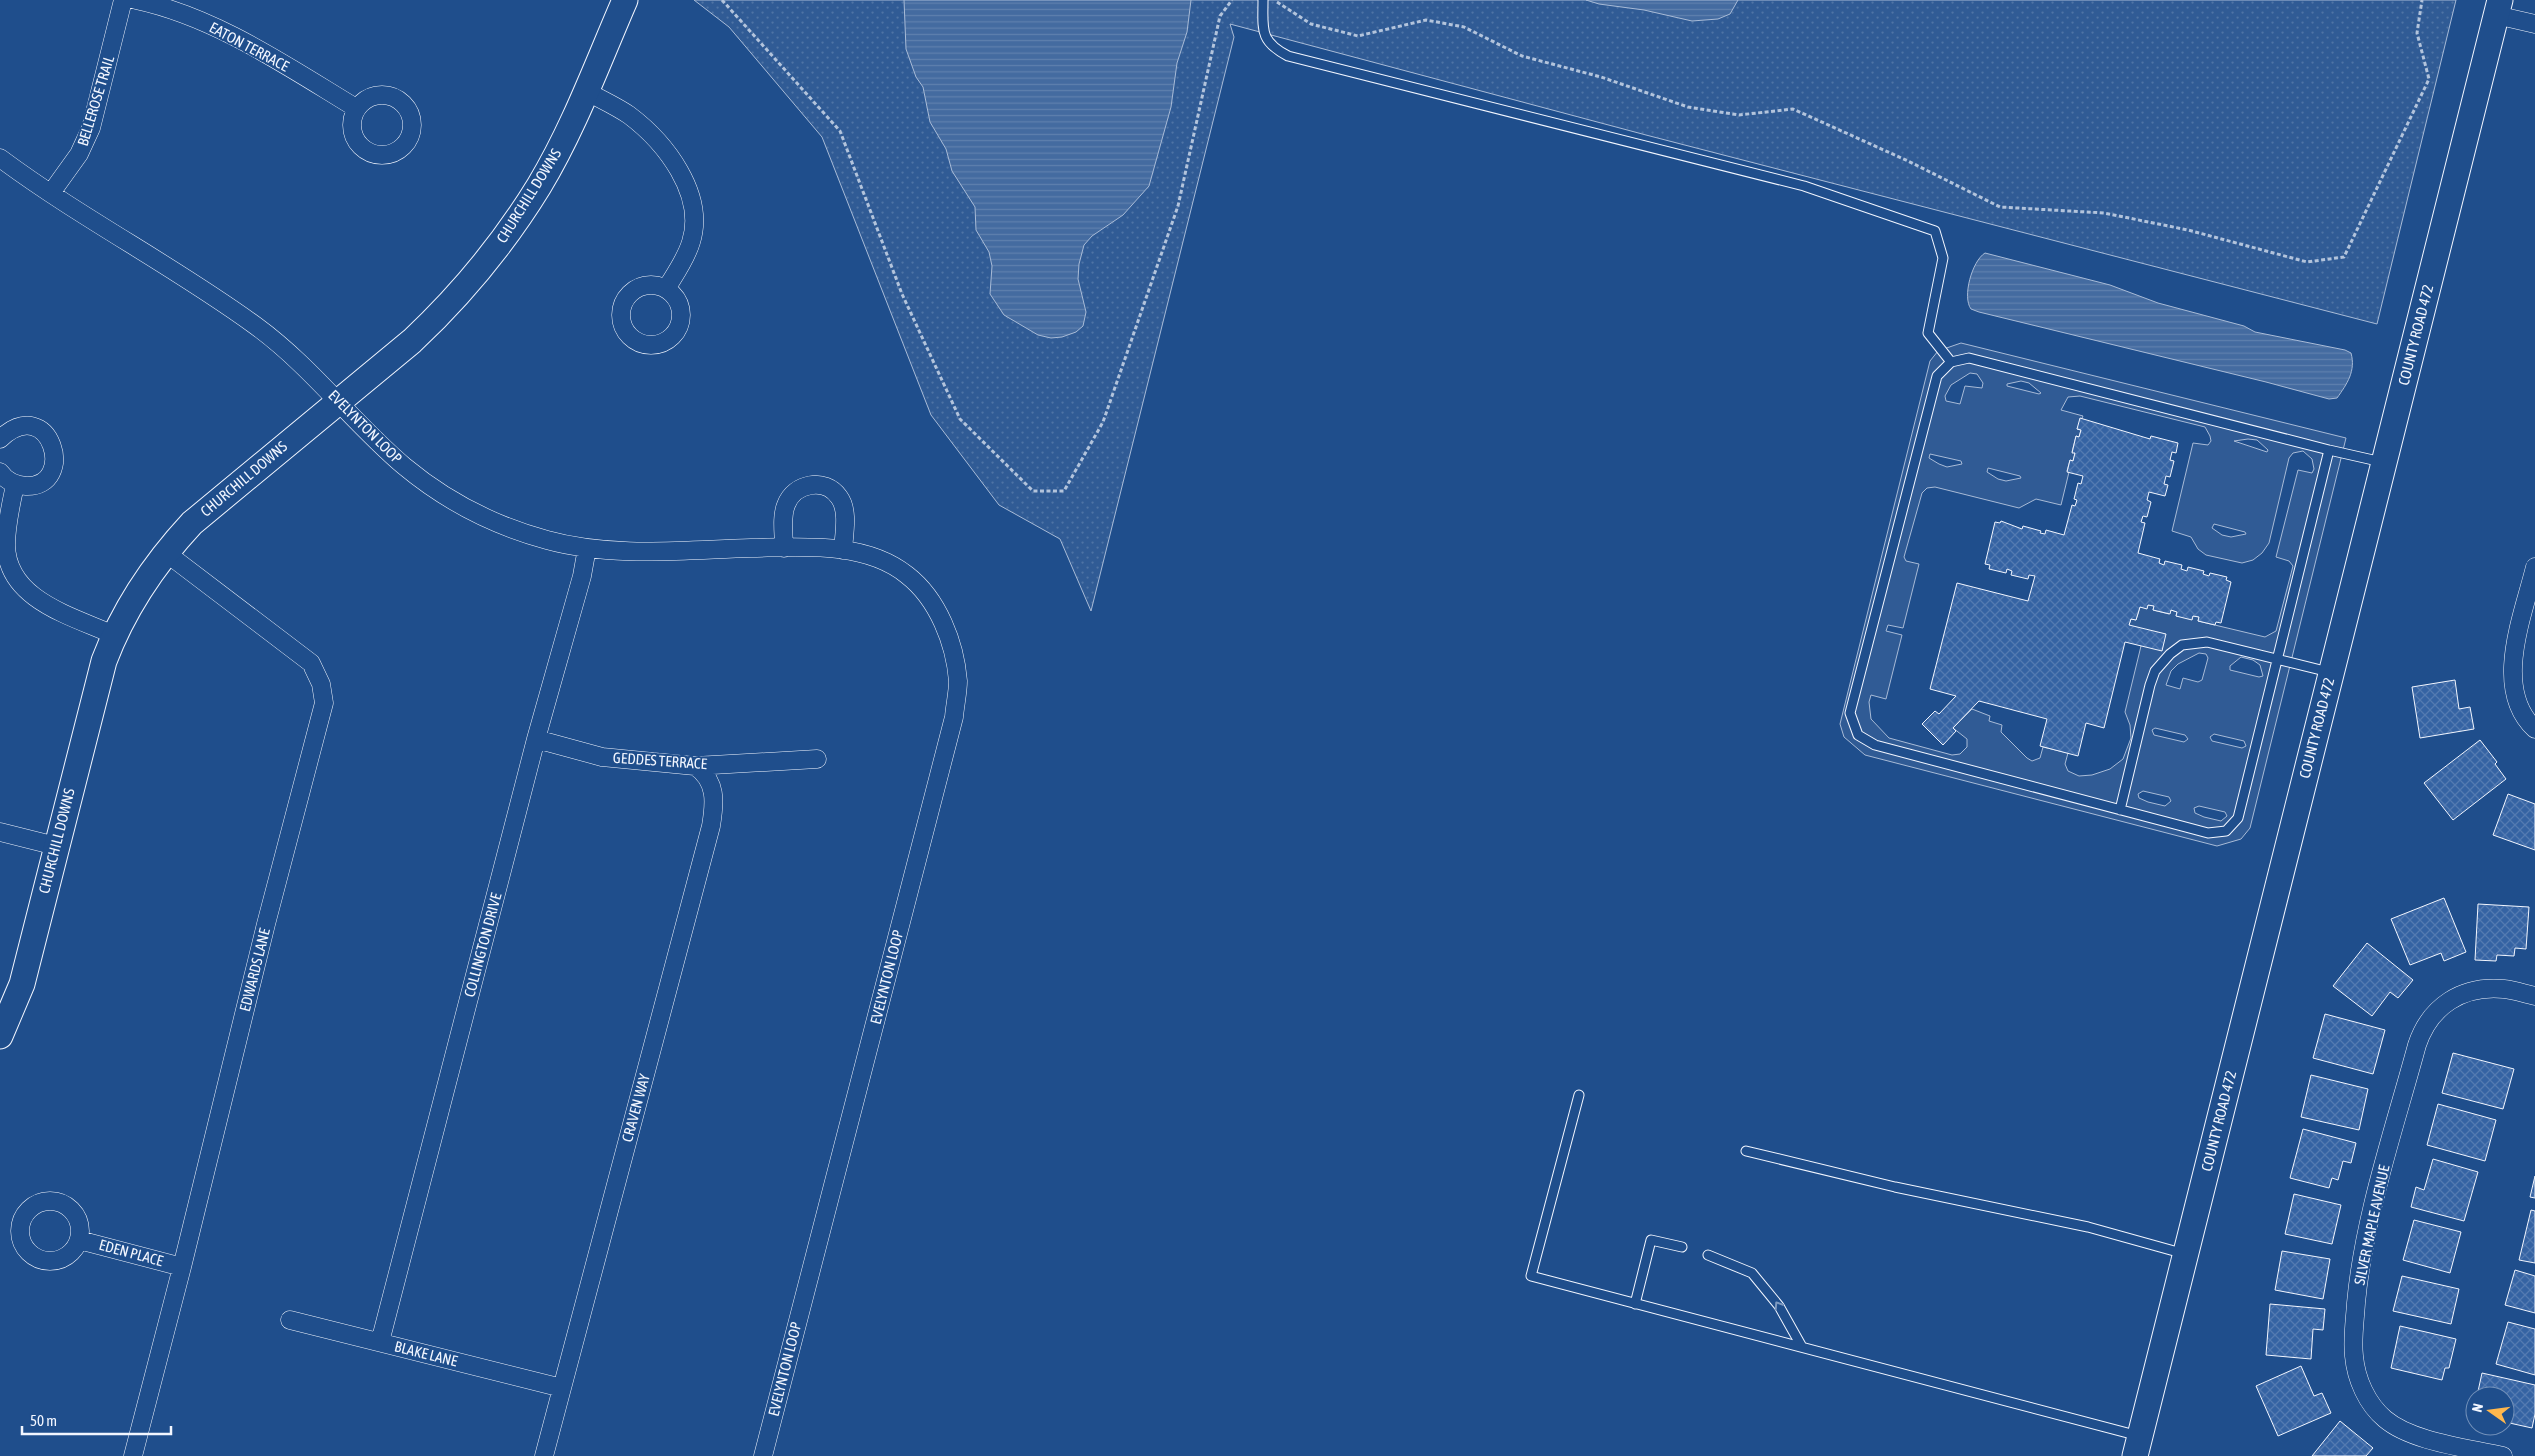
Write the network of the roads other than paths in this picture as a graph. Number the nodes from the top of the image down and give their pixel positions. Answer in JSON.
{"nodes":[{"id":1,"x":123,"y":0,"type":"edge"},
{"id":2,"x":136,"y":0,"type":"edge"},
{"id":3,"x":625,"y":0,"type":"edge"},
{"id":4,"x":1263,"y":0,"type":"edge"},
{"id":5,"x":2498,"y":8,"type":"edge"},
{"id":6,"x":2535,"y":24,"type":"edge"},
{"id":7,"x":586,"y":91,"type":"junction"},
{"id":8,"x":356,"y":108,"type":"dead end"},
{"id":9,"x":0,"y":158,"type":"edge"},
{"id":10,"x":51,"y":194,"type":"junction"},
{"id":11,"x":666,"y":289,"type":"dead end"},
{"id":12,"x":1951,"y":362,"type":"junction"},
{"id":13,"x":339,"y":402,"type":"junction"},
{"id":14,"x":0,"y":439,"type":"edge"},
{"id":15,"x":2329,"y":450,"type":"junction"},
{"id":16,"x":2384,"y":462,"type":"junction"},
{"id":17,"x":0,"y":472,"type":"edge"},
{"id":18,"x":15,"y":485,"type":"junction"},
{"id":19,"x":587,"y":548,"type":"junction"},
{"id":20,"x":784,"y":548,"type":"junction"},
{"id":21,"x":843,"y":550,"type":"junction"},
{"id":22,"x":165,"y":552,"type":"junction"},
{"id":23,"x":2535,"y":567,"type":"edge"},
{"id":24,"x":114,"y":635,"type":"junction"},
{"id":25,"x":2278,"y":661,"type":"junction"},
{"id":26,"x":2331,"y":673,"type":"junction"},
{"id":27,"x":2535,"y":730,"type":"edge"},
{"id":28,"x":536,"y":739,"type":"junction"},
{"id":29,"x":818,"y":759,"type":"dead end"},
{"id":30,"x":695,"y":766,"type":"junction"},
{"id":31,"x":2120,"y":810,"type":"junction"},
{"id":32,"x":0,"y":832,"type":"edge"},
{"id":33,"x":56,"y":846,"type":"junction"},
{"id":34,"x":2535,"y":996,"type":"edge"},
{"id":35,"x":0,"y":1036,"type":"edge"},
{"id":36,"x":1579,"y":1096,"type":"dead end"},
{"id":37,"x":1746,"y":1151,"type":"dead end"},
{"id":38,"x":79,"y":1240,"type":"dead end"},
{"id":39,"x":1682,"y":1247,"type":"dead end"},
{"id":40,"x":1708,"y":1255,"type":"dead end"},
{"id":41,"x":2185,"y":1255,"type":"junction"},
{"id":42,"x":182,"y":1267,"type":"junction"},
{"id":43,"x":1635,"y":1304,"type":"junction"},
{"id":44,"x":290,"y":1320,"type":"dead end"},
{"id":45,"x":380,"y":1342,"type":"junction"},
{"id":46,"x":1802,"y":1347,"type":"junction"},
{"id":47,"x":562,"y":1388,"type":"junction"},
{"id":48,"x":2137,"y":1446,"type":"edge"},
{"id":49,"x":133,"y":1456,"type":"edge"},
{"id":50,"x":544,"y":1456,"type":"edge"},
{"id":51,"x":763,"y":1456,"type":"edge"},
{"id":52,"x":2503,"y":1456,"type":"edge"}],
"edges":[{"from":1,"to":10,"type":"street","name":"BELLEROSE TRAIL"},
{"from":2,"to":8,"type":"street","name":"EATON TERRACE"},
{"from":3,"to":7,"type":"street","name":"CHURCHILL DOWNS"},
{"from":4,"to":12,"type":"lane"},
{"from":5,"to":6,"type":"street"},
{"from":5,"to":16,"type":"street","name":"COUNTY ROAD 472"},
{"from":7,"to":11,"type":"street"},
{"from":7,"to":13,"type":"street","name":"CHURCHILL DOWNS"},
{"from":9,"to":10,"type":"street","name":"EVELYNTON LOOP"},
{"from":10,"to":13,"type":"street","name":"EVELYNTON LOOP"},
{"from":12,"to":15,"type":"lane"},
{"from":12,"to":31,"type":"lane"},
{"from":13,"to":19,"type":"street","name":"EVELYNTON LOOP"},
{"from":13,"to":22,"type":"street","name":"CHURCHILL DOWNS"},
{"from":14,"to":18,"type":"street"},
{"from":15,"to":16,"type":"lane"},
{"from":15,"to":25,"type":"lane"},
{"from":16,"to":26,"type":"street","name":"COUNTY ROAD 472"},
{"from":17,"to":18,"type":"street"},
{"from":18,"to":24,"type":"street"},
{"from":19,"to":20,"type":"street","name":"EVELYNTON LOOP"},
{"from":19,"to":28,"type":"street","name":"COLLINGTON DRIVE"},
{"from":20,"to":21,"type":"street","name":"EVELYNTON LOOP"},
{"from":20,"to":21,"type":"street"},
{"from":21,"to":51,"type":"street","name":"EVELYNTON LOOP"},
{"from":22,"to":24,"type":"street","name":"CHURCHILL DOWNS"},
{"from":22,"to":42,"type":"street","name":"EDWARDS LANE"},
{"from":23,"to":27,"type":"street"},
{"from":24,"to":33,"type":"street","name":"CHURCHILL DOWNS"},
{"from":25,"to":26,"type":"lane"},
{"from":25,"to":31,"type":"lane"},
{"from":25,"to":31,"type":"lane"},
{"from":26,"to":41,"type":"street","name":"COUNTY ROAD 472"},
{"from":28,"to":30,"type":"street","name":"GEDDES TERRACE"},
{"from":28,"to":45,"type":"street","name":"COLLINGTON DRIVE"},
{"from":29,"to":30,"type":"street","name":"GEDDES TERRACE"},
{"from":30,"to":47,"type":"street","name":"CRAVEN WAY"},
{"from":32,"to":33,"type":"street"},
{"from":33,"to":35,"type":"street","name":"CHURCHILL DOWNS"},
{"from":34,"to":52,"type":"street","name":"SILVER MAPLE AVENUE"},
{"from":36,"to":43,"type":"lane"},
{"from":37,"to":41,"type":"lane"},
{"from":38,"to":42,"type":"street","name":"EDEN PLACE"},
{"from":39,"to":43,"type":"lane"},
{"from":46,"to":40,"type":"lane","one_way":true},
{"from":41,"to":48,"type":"street","name":"COUNTY ROAD 472"},
{"from":42,"to":49,"type":"street","name":"EDWARDS LANE"},
{"from":43,"to":46,"type":"lane"},
{"from":44,"to":45,"type":"street","name":"BLAKE LANE"},
{"from":45,"to":47,"type":"street","name":"BLAKE LANE"},
{"from":46,"to":48,"type":"lane"},
{"from":47,"to":50,"type":"street","name":"CRAVEN WAY"}]}
